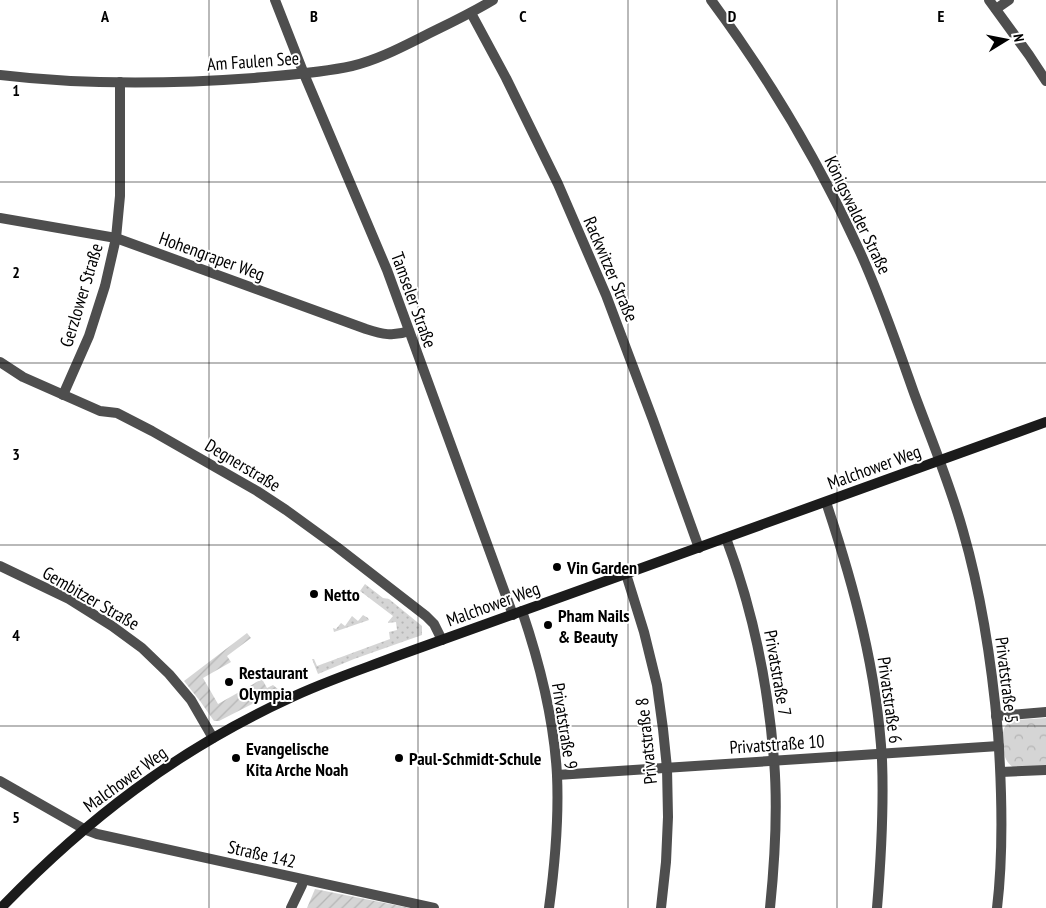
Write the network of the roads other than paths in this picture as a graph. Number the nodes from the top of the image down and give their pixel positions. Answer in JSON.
{"nodes":[{"id":1,"x":275,"y":0,"type":"edge"},
{"id":2,"x":493,"y":0,"type":"edge"},
{"id":3,"x":711,"y":0,"type":"edge"},
{"id":4,"x":989,"y":0,"type":"edge"},
{"id":5,"x":1009,"y":0,"type":"edge"},
{"id":6,"x":996,"y":10,"type":"junction"},
{"id":7,"x":471,"y":14,"type":"junction"},
{"id":8,"x":304,"y":74,"type":"junction"},
{"id":9,"x":0,"y":75,"type":"edge"},
{"id":10,"x":1046,"y":81,"type":"edge"},
{"id":11,"x":120,"y":82,"type":"junction"},
{"id":12,"x":0,"y":218,"type":"edge"},
{"id":13,"x":116,"y":238,"type":"junction"},
{"id":14,"x":409,"y":331,"type":"junction"},
{"id":15,"x":0,"y":362,"type":"edge"},
{"id":16,"x":63,"y":394,"type":"junction"},
{"id":17,"x":1046,"y":422,"type":"edge"},
{"id":18,"x":939,"y":462,"type":"junction"},
{"id":19,"x":826,"y":502,"type":"junction"},
{"id":20,"x":726,"y":538,"type":"junction"},
{"id":21,"x":699,"y":548,"type":"junction"},
{"id":22,"x":0,"y":566,"type":"edge"},
{"id":23,"x":626,"y":574,"type":"junction"},
{"id":24,"x":517,"y":613,"type":"junction"},
{"id":25,"x":442,"y":640,"type":"junction"},
{"id":26,"x":1046,"y":712,"type":"edge"},
{"id":27,"x":996,"y":716,"type":"junction"},
{"id":28,"x":213,"y":738,"type":"junction"},
{"id":29,"x":999,"y":746,"type":"junction"},
{"id":30,"x":881,"y":754,"type":"junction"},
{"id":31,"x":774,"y":761,"type":"junction"},
{"id":32,"x":667,"y":768,"type":"junction"},
{"id":33,"x":1046,"y":770,"type":"edge"},
{"id":34,"x":1001,"y":772,"type":"junction"},
{"id":35,"x":557,"y":775,"type":"junction"},
{"id":36,"x":0,"y":780,"type":"edge"},
{"id":37,"x":84,"y":829,"type":"junction"},
{"id":38,"x":303,"y":880,"type":"junction"},
{"id":39,"x":2,"y":908,"type":"edge"},
{"id":40,"x":291,"y":908,"type":"edge"},
{"id":41,"x":434,"y":908,"type":"edge"},
{"id":42,"x":549,"y":908,"type":"edge"},
{"id":43,"x":662,"y":908,"type":"edge"},
{"id":44,"x":770,"y":908,"type":"edge"},
{"id":45,"x":877,"y":908,"type":"edge"},
{"id":46,"x":996,"y":908,"type":"edge"}],
"edges":[{"from":1,"to":8,"type":"street","name":"Tamseler Straße"},
{"from":2,"to":7,"type":"street","name":"Am Faulen See"},
{"from":3,"to":18,"type":"street","name":"Königswalder Straße"},
{"from":4,"to":6,"type":"street"},
{"from":5,"to":6,"type":"street"},
{"from":6,"to":10,"type":"street"},
{"from":7,"to":8,"type":"street","name":"Am Faulen See"},
{"from":7,"to":21,"type":"street","name":"Rackwitzer Straße"},
{"from":8,"to":11,"type":"street","name":"Am Faulen See"},
{"from":8,"to":14,"type":"street","name":"Tamseler Straße"},
{"from":9,"to":11,"type":"street","name":"Am Faulen See"},
{"from":11,"to":13,"type":"street","name":"Gerzlower Straße"},
{"from":12,"to":13,"type":"street","name":"Hohengraper Weg"},
{"from":13,"to":14,"type":"street","name":"Hohengraper Weg"},
{"from":13,"to":16,"type":"street","name":"Gerzlower Straße"},
{"from":14,"to":24,"type":"street","name":"Tamseler Straße"},
{"from":15,"to":16,"type":"street","name":"Degnerstraße"},
{"from":16,"to":25,"type":"street","name":"Degnerstraße"},
{"from":17,"to":18,"type":"street","name":"Malchower Weg"},
{"from":18,"to":19,"type":"street","name":"Malchower Weg"},
{"from":18,"to":27,"type":"street","name":"Privatstraße 5"},
{"from":19,"to":20,"type":"street","name":"Malchower Weg"},
{"from":19,"to":30,"type":"street","name":"Privatstraße 6"},
{"from":20,"to":21,"type":"street","name":"Malchower Weg"},
{"from":20,"to":31,"type":"street","name":"Privatstraße 7"},
{"from":21,"to":23,"type":"street","name":"Malchower Weg"},
{"from":22,"to":28,"type":"street","name":"Gembitzer Straße"},
{"from":23,"to":24,"type":"street","name":"Malchower Weg"},
{"from":23,"to":32,"type":"street","name":"Privatstraße 8"},
{"from":24,"to":25,"type":"street","name":"Malchower Weg"},
{"from":24,"to":35,"type":"street","name":"Privatstraße 9"},
{"from":25,"to":28,"type":"street","name":"Malchower Weg"},
{"from":26,"to":27,"type":"street"},
{"from":27,"to":29,"type":"street","name":"Privatstraße 5"},
{"from":28,"to":37,"type":"street","name":"Malchower Weg"},
{"from":29,"to":30,"type":"street","name":"Privatstraße 10"},
{"from":29,"to":34,"type":"street","name":"Privatstraße 5"},
{"from":30,"to":31,"type":"street","name":"Privatstraße 10"},
{"from":30,"to":45,"type":"street","name":"Privatstraße 6"},
{"from":31,"to":32,"type":"street","name":"Privatstraße 10"},
{"from":31,"to":44,"type":"street","name":"Privatstraße 7"},
{"from":32,"to":35,"type":"street","name":"Privatstraße 10"},
{"from":32,"to":43,"type":"street","name":"Privatstraße 8"},
{"from":33,"to":34,"type":"street"},
{"from":34,"to":46,"type":"street","name":"Privatstraße 5"},
{"from":35,"to":42,"type":"street","name":"Privatstraße 9"},
{"from":36,"to":37,"type":"street","name":"Straße 142"},
{"from":37,"to":38,"type":"street","name":"Straße 142"},
{"from":37,"to":39,"type":"street","name":"Malchower Weg"},
{"from":38,"to":40,"type":"street"},
{"from":38,"to":41,"type":"street","name":"Straße 142"}]}
